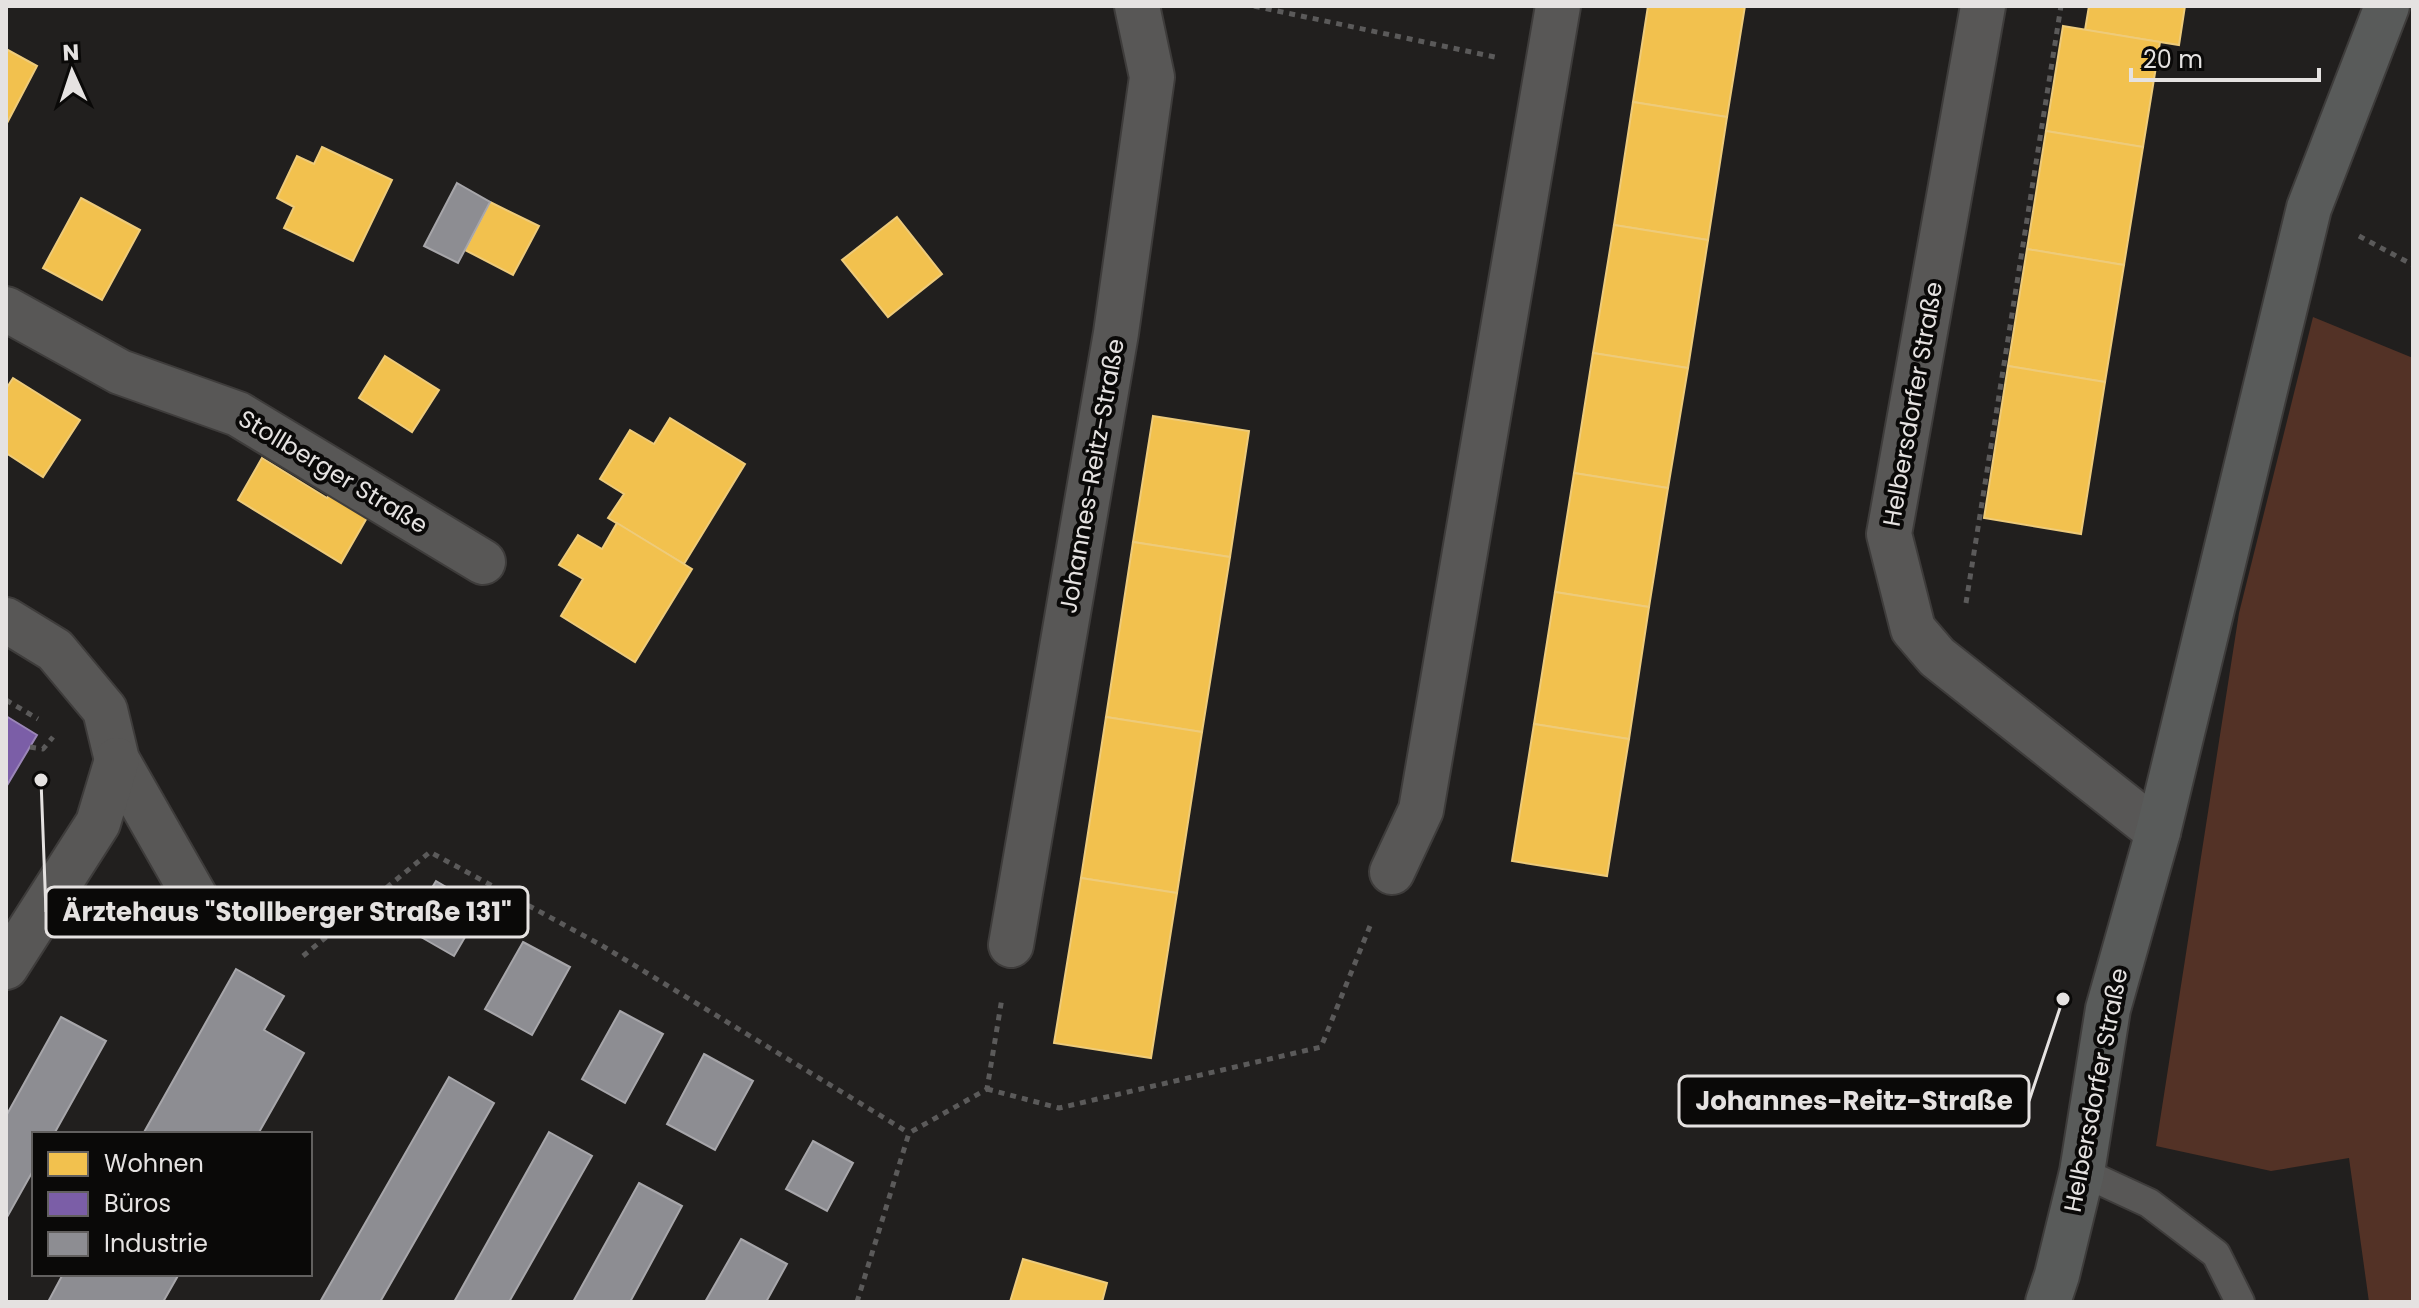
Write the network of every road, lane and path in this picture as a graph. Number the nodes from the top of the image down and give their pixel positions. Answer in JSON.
{"nodes":[{"id":1,"x":1137,"y":6,"type":"edge"},
{"id":2,"x":1254,"y":6,"type":"edge"},
{"id":3,"x":1558,"y":6,"type":"edge"},
{"id":4,"x":1983,"y":6,"type":"edge"},
{"id":5,"x":2061,"y":6,"type":"edge"},
{"id":6,"x":2387,"y":6,"type":"edge"},
{"id":7,"x":1547,"y":68,"type":"junction"},
{"id":8,"x":6,"y":309,"type":"edge"},
{"id":9,"x":483,"y":562,"type":"dead end"},
{"id":10,"x":6,"y":620,"type":"edge"},
{"id":11,"x":1937,"y":657,"type":"junction"},
{"id":12,"x":53,"y":737,"type":"dead end"},
{"id":13,"x":30,"y":747,"type":"dead end"},
{"id":14,"x":117,"y":760,"type":"junction"},
{"id":15,"x":2158,"y":832,"type":"junction"},
{"id":16,"x":1392,"y":872,"type":"joint"},
{"id":17,"x":202,"y":909,"type":"dead end"},
{"id":18,"x":1011,"y":945,"type":"joint"},
{"id":19,"x":303,"y":956,"type":"dead end"},
{"id":20,"x":6,"y":967,"type":"edge"},
{"id":21,"x":987,"y":1089,"type":"junction"},
{"id":22,"x":909,"y":1133,"type":"junction"},
{"id":23,"x":2082,"y":1172,"type":"junction"},
{"id":24,"x":857,"y":1302,"type":"edge"},
{"id":25,"x":2048,"y":1302,"type":"edge"},
{"id":26,"x":2240,"y":1302,"type":"edge"}],
"edges":[{"from":1,"to":18,"type":"street","name":"Johannes-Reitz-Straße"},
{"from":2,"to":7,"type":"path"},
{"from":3,"to":7,"type":"street"},
{"from":4,"to":11,"type":"street","name":"Helbersdorfer Straße"},
{"from":5,"to":11,"type":"path"},
{"from":6,"to":15,"type":"street","name":"Helbersdorfer Straße"},
{"from":7,"to":16,"type":"street"},
{"from":8,"to":9,"type":"street","name":"Stollberger Straße"},
{"from":10,"to":14,"type":"street"},
{"from":11,"to":15,"type":"street","name":"Helbersdorfer Straße"},
{"from":12,"to":13,"type":"path"},
{"from":14,"to":17,"type":"street"},
{"from":14,"to":20,"type":"street"},
{"from":15,"to":23,"type":"street","name":"Helbersdorfer Straße"},
{"from":16,"to":21,"type":"path"},
{"from":18,"to":21,"type":"path"},
{"from":19,"to":22,"type":"path"},
{"from":21,"to":22,"type":"path"},
{"from":22,"to":24,"type":"path"},
{"from":23,"to":25,"type":"street","name":"Helbersdorfer Straße"},
{"from":23,"to":26,"type":"lane"}]}
